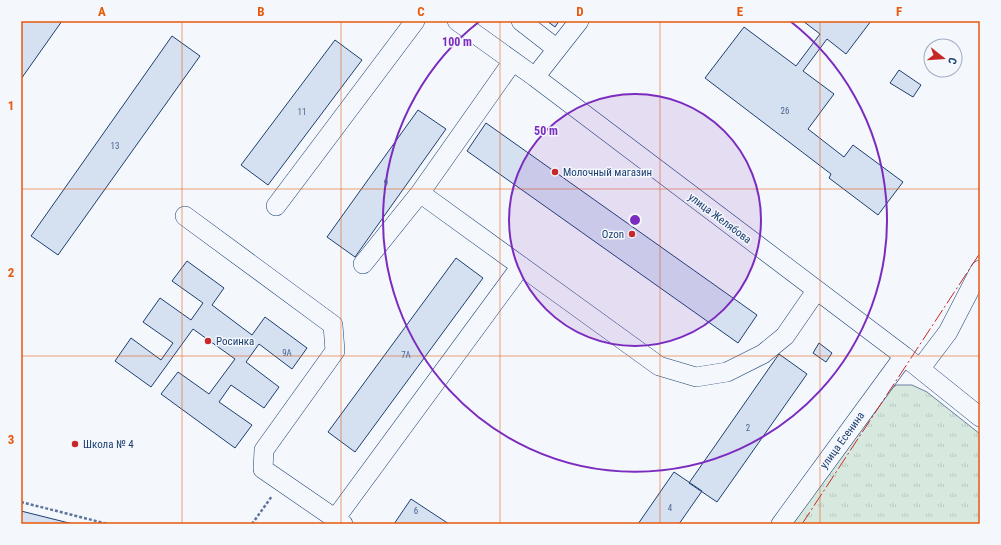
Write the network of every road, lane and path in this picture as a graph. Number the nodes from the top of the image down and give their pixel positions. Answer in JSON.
{"nodes":[{"id":1,"x":415,"y":21,"type":"edge"},
{"id":2,"x":458,"y":21,"type":"edge"},
{"id":3,"x":521,"y":21,"type":"edge"},
{"id":4,"x":579,"y":21,"type":"edge"},
{"id":5,"x":557,"y":48,"type":"junction"},
{"id":6,"x":513,"y":61,"type":"junction"},
{"id":7,"x":534,"y":77,"type":"junction"},
{"id":8,"x":420,"y":193,"type":"junction"},
{"id":9,"x":276,"y":206,"type":"dead end"},
{"id":10,"x":185,"y":216,"type":"dead end"},
{"id":11,"x":363,"y":264,"type":"dead end"},
{"id":12,"x":521,"y":266,"type":"junction"},
{"id":13,"x":980,"y":270,"type":"edge"},
{"id":14,"x":816,"y":291,"type":"junction"},
{"id":15,"x":904,"y":356,"type":"junction"},
{"id":16,"x":920,"y":369,"type":"junction"},
{"id":17,"x":980,"y":417,"type":"edge"},
{"id":18,"x":282,"y":483,"type":"junction"},
{"id":19,"x":21,"y":502,"type":"edge"},
{"id":20,"x":339,"y":521,"type":"edge"},
{"id":21,"x":108,"y":524,"type":"edge"},
{"id":22,"x":252,"y":524,"type":"edge"},
{"id":23,"x":782,"y":524,"type":"edge"}],
"edges":[{"from":1,"to":9,"type":"street"},
{"from":2,"to":6,"type":"street","name":"улица Желябова"},
{"from":3,"to":5,"type":"street"},
{"from":4,"to":5,"type":"street"},
{"from":5,"to":7,"type":"street"},
{"from":6,"to":7,"type":"street","name":"улица Желябова"},
{"from":6,"to":8,"type":"street"},
{"from":7,"to":14,"type":"street","name":"улица Желябова"},
{"from":8,"to":11,"type":"street"},
{"from":8,"to":12,"type":"street"},
{"from":10,"to":18,"type":"street"},
{"from":12,"to":14,"type":"street"},
{"from":12,"to":20,"type":"street"},
{"from":13,"to":16,"type":"street"},
{"from":14,"to":15,"type":"street","name":"улица Желябова"},
{"from":15,"to":16,"type":"street","name":"улица Желябова"},
{"from":15,"to":23,"type":"street","name":"улица Есенина"},
{"from":16,"to":17,"type":"street","name":"улица Желябова"},
{"from":18,"to":20,"type":"street"},
{"from":18,"to":22,"type":"path"},
{"from":19,"to":21,"type":"path"}]}
